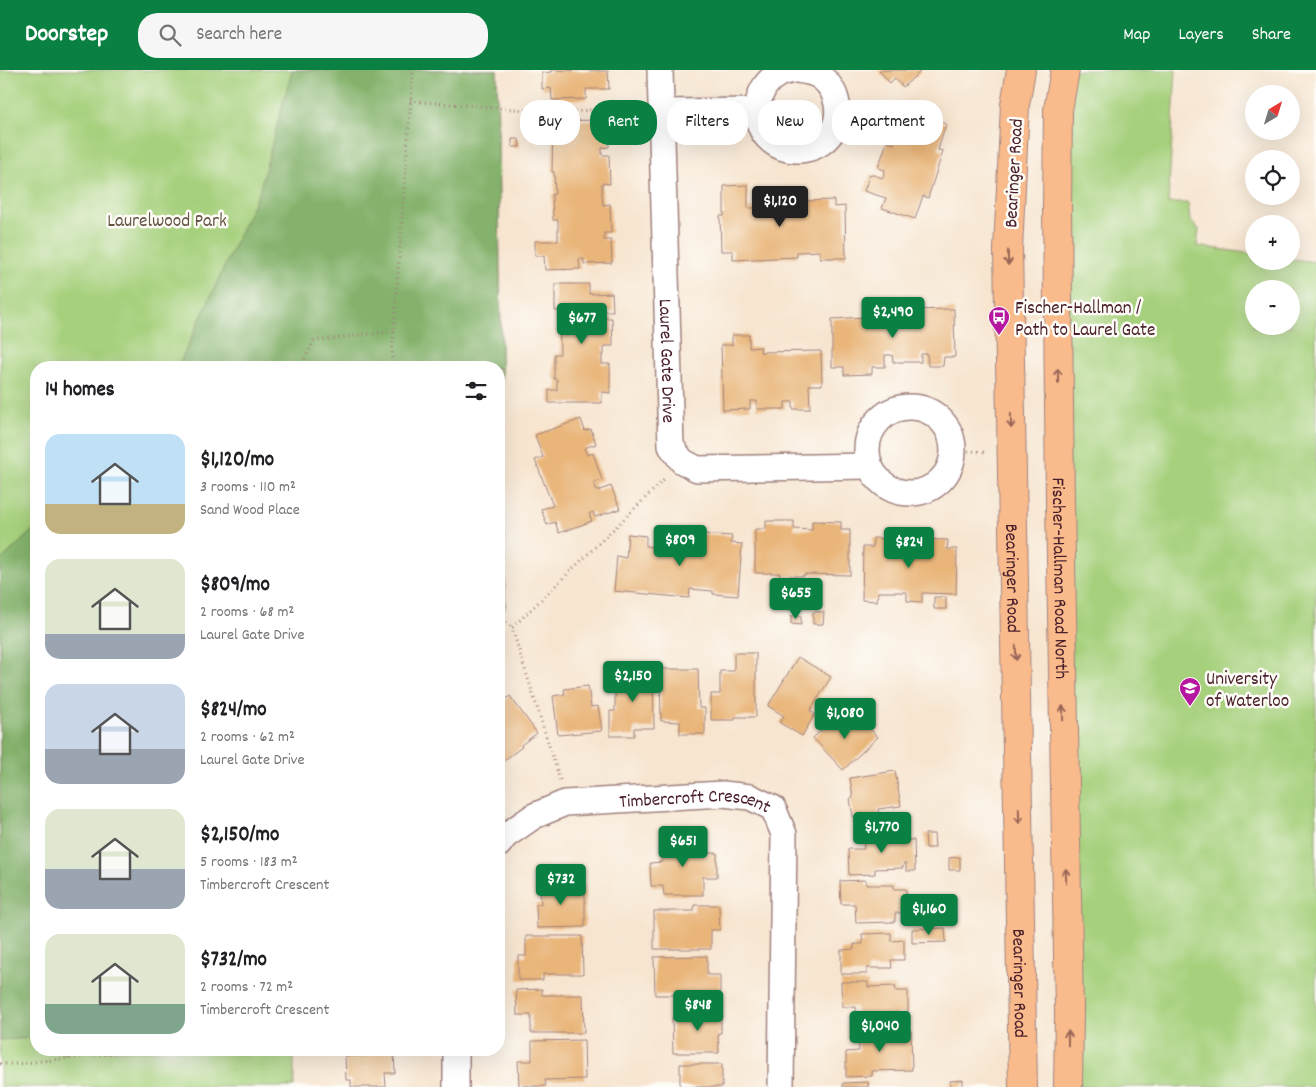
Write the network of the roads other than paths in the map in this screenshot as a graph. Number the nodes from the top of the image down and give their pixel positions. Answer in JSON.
{"nodes":[{"id":1,"x":660,"y":70,"type":"edge"},
{"id":2,"x":795,"y":70,"type":"edge"},
{"id":3,"x":1020,"y":70,"type":"edge"},
{"id":4,"x":1065,"y":70,"type":"edge"},
{"id":5,"x":757,"y":111,"type":"junction"},
{"id":6,"x":661,"y":112,"type":"junction"},
{"id":7,"x":869,"y":466,"type":"junction"},
{"id":8,"x":505,"y":836,"type":"edge"},
{"id":9,"x":456,"y":1056,"type":"edge"},
{"id":10,"x":456,"y":1087,"type":"edge"},
{"id":11,"x":781,"y":1087,"type":"edge"},
{"id":12,"x":1024,"y":1087,"type":"edge"},
{"id":13,"x":1068,"y":1087,"type":"edge"}],
"edges":[{"from":1,"to":6,"type":"street","name":"Laurel Gate Drive"},
{"from":2,"to":5,"type":"street"},
{"from":2,"to":5,"type":"street"},
{"from":3,"to":12,"type":"main road","name":"Bearinger Road","one_way":true},
{"from":13,"to":4,"type":"main road","name":"Fischer-Hallman Road North","one_way":true},
{"from":5,"to":6,"type":"street"},
{"from":6,"to":7,"type":"street","name":"Laurel Gate Drive"},
{"from":7,"to":7,"type":"street"},
{"from":8,"to":11,"type":"street","name":"Timbercroft Crescent"},
{"from":9,"to":10,"type":"street"}]}
